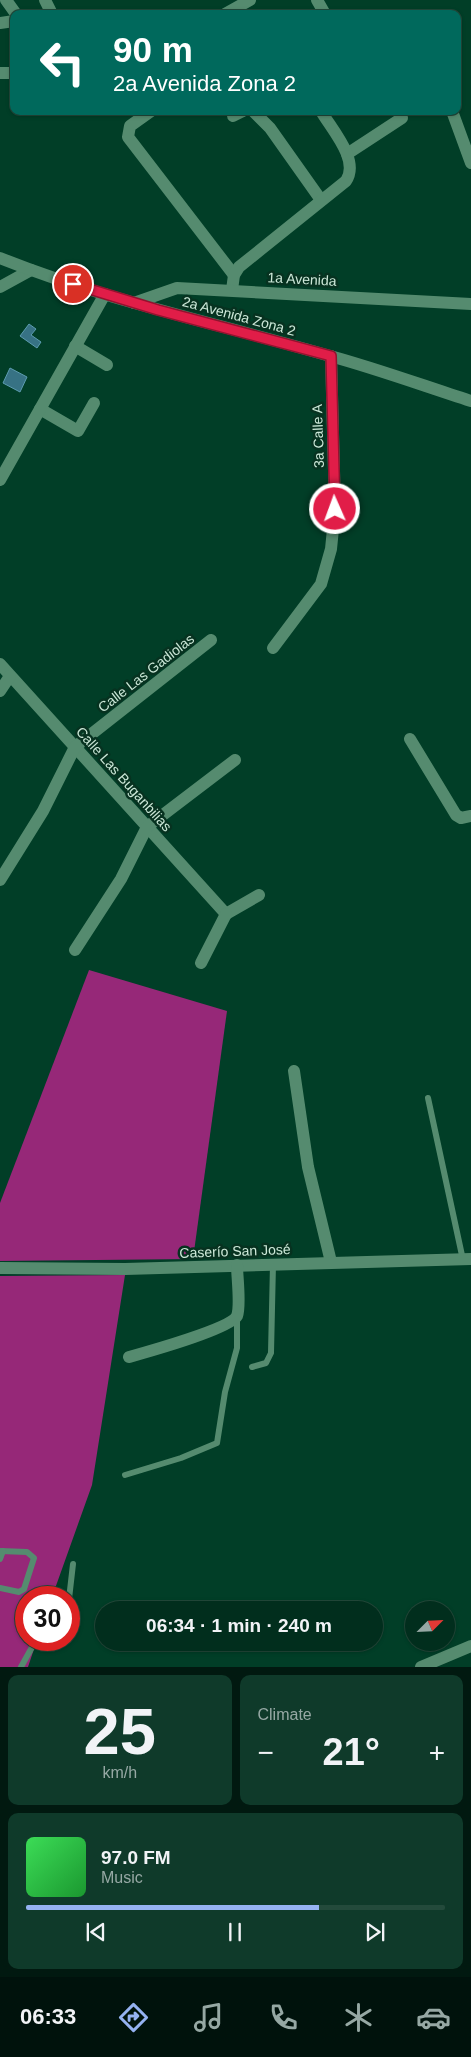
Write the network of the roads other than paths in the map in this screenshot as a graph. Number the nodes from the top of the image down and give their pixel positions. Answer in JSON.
{"nodes":[{"id":1,"x":250,"y":0,"type":"edge"},
{"id":2,"x":233,"y":10,"type":"edge"},
{"id":3,"x":145,"y":115,"type":"edge"},
{"id":4,"x":257,"y":115,"type":"edge"},
{"id":5,"x":323,"y":115,"type":"edge"},
{"id":6,"x":453,"y":115,"type":"edge"},
{"id":7,"x":402,"y":118,"type":"dead end"},
{"id":8,"x":347,"y":154,"type":"junction"},
{"id":9,"x":471,"y":163,"type":"edge"},
{"id":10,"x":321,"y":200,"type":"junction"},
{"id":11,"x":0,"y":258,"type":"edge"},
{"id":12,"x":31,"y":270,"type":"junction"},
{"id":13,"x":234,"y":275,"type":"junction"},
{"id":14,"x":0,"y":287,"type":"edge"},
{"id":15,"x":232,"y":290,"type":"junction"},
{"id":16,"x":105,"y":294,"type":"junction"},
{"id":17,"x":134,"y":303,"type":"junction"},
{"id":18,"x":471,"y":304,"type":"edge"},
{"id":19,"x":75,"y":346,"type":"junction"},
{"id":20,"x":331,"y":356,"type":"junction"},
{"id":21,"x":107,"y":365,"type":"dead end"},
{"id":22,"x":471,"y":401,"type":"edge"},
{"id":23,"x":94,"y":403,"type":"dead end"},
{"id":24,"x":40,"y":409,"type":"junction"},
{"id":25,"x":0,"y":480,"type":"edge"},
{"id":26,"x":211,"y":640,"type":"dead end"},
{"id":27,"x":273,"y":648,"type":"dead end"},
{"id":28,"x":0,"y":664,"type":"edge"},
{"id":29,"x":10,"y":676,"type":"junction"},
{"id":30,"x":0,"y":691,"type":"edge"},
{"id":31,"x":410,"y":739,"type":"dead end"},
{"id":32,"x":75,"y":747,"type":"junction"},
{"id":33,"x":235,"y":760,"type":"dead end"},
{"id":34,"x":471,"y":816,"type":"edge"},
{"id":35,"x":147,"y":827,"type":"junction"},
{"id":36,"x":0,"y":880,"type":"edge"},
{"id":37,"x":259,"y":895,"type":"dead end"},
{"id":38,"x":226,"y":914,"type":"junction"},
{"id":39,"x":75,"y":950,"type":"dead end"},
{"id":40,"x":201,"y":963,"type":"dead end"},
{"id":41,"x":294,"y":1071,"type":"dead end"},
{"id":42,"x":428,"y":1098,"type":"dead end"},
{"id":43,"x":467,"y":1260,"type":"edge"},
{"id":44,"x":331,"y":1262,"type":"junction"},
{"id":45,"x":273,"y":1264,"type":"junction"},
{"id":46,"x":237,"y":1266,"type":"junction"},
{"id":47,"x":0,"y":1268,"type":"edge"},
{"id":48,"x":236,"y":1316,"type":"junction"},
{"id":49,"x":129,"y":1357,"type":"dead end"},
{"id":50,"x":252,"y":1367,"type":"dead end"},
{"id":51,"x":125,"y":1475,"type":"dead end"},
{"id":52,"x":1,"y":1551,"type":"edge"},
{"id":53,"x":0,"y":1559,"type":"edge"},
{"id":54,"x":73,"y":1564,"type":"dead end"},
{"id":55,"x":70,"y":1586,"type":"edge"},
{"id":56,"x":0,"y":1588,"type":"edge"},
{"id":57,"x":471,"y":1646,"type":"edge"},
{"id":58,"x":30,"y":1651,"type":"edge"},
{"id":59,"x":21,"y":1667,"type":"edge"},
{"id":60,"x":421,"y":1667,"type":"edge"}],
"edges":[{"from":1,"to":2,"type":"street"},
{"from":3,"to":13,"type":"street"},
{"from":4,"to":10,"type":"street"},
{"from":5,"to":8,"type":"street"},
{"from":6,"to":9,"type":"street"},
{"from":7,"to":8,"type":"street"},
{"from":8,"to":10,"type":"street"},
{"from":10,"to":13,"type":"street"},
{"from":11,"to":12,"type":"street","name":"2a Avenida Zona 2"},
{"from":12,"to":14,"type":"street"},
{"from":12,"to":16,"type":"street","name":"2a Avenida Zona 2"},
{"from":13,"to":15,"type":"street"},
{"from":15,"to":17,"type":"street","name":"1a Avenida"},
{"from":15,"to":18,"type":"street","name":"1a Avenida"},
{"from":16,"to":17,"type":"street","name":"2a Avenida Zona 2"},
{"from":16,"to":19,"type":"street"},
{"from":17,"to":20,"type":"street","name":"2a Avenida Zona 2"},
{"from":19,"to":21,"type":"street"},
{"from":19,"to":24,"type":"street"},
{"from":20,"to":22,"type":"street","name":"2a Avenida Zona 2"},
{"from":20,"to":27,"type":"street","name":"3a Calle A"},
{"from":23,"to":24,"type":"street"},
{"from":24,"to":25,"type":"street"},
{"from":26,"to":32,"type":"street","name":"Calle Las Gadiolas"},
{"from":28,"to":29,"type":"street","name":"Calle Las Buganbilias"},
{"from":29,"to":30,"type":"street"},
{"from":29,"to":32,"type":"street","name":"Calle Las Buganbilias"},
{"from":31,"to":34,"type":"street"},
{"from":32,"to":35,"type":"street","name":"Calle Las Buganbilias"},
{"from":32,"to":36,"type":"street"},
{"from":33,"to":35,"type":"street"},
{"from":35,"to":38,"type":"street","name":"Calle Las Buganbilias"},
{"from":35,"to":39,"type":"street"},
{"from":37,"to":38,"type":"street"},
{"from":38,"to":40,"type":"street"},
{"from":41,"to":44,"type":"street"},
{"from":42,"to":43,"type":"lane"},
{"from":43,"to":44,"type":"street","name":"Caserío San José"},
{"from":44,"to":45,"type":"street","name":"Caserío San José"},
{"from":45,"to":46,"type":"street","name":"Caserío San José"},
{"from":45,"to":50,"type":"lane"},
{"from":46,"to":47,"type":"street","name":"Caserío San José"},
{"from":46,"to":48,"type":"street"},
{"from":48,"to":49,"type":"street"},
{"from":48,"to":51,"type":"lane"},
{"from":52,"to":53,"type":"lane"},
{"from":52,"to":56,"type":"lane"},
{"from":54,"to":55,"type":"lane"},
{"from":57,"to":60,"type":"street"},
{"from":58,"to":59,"type":"lane"}]}
